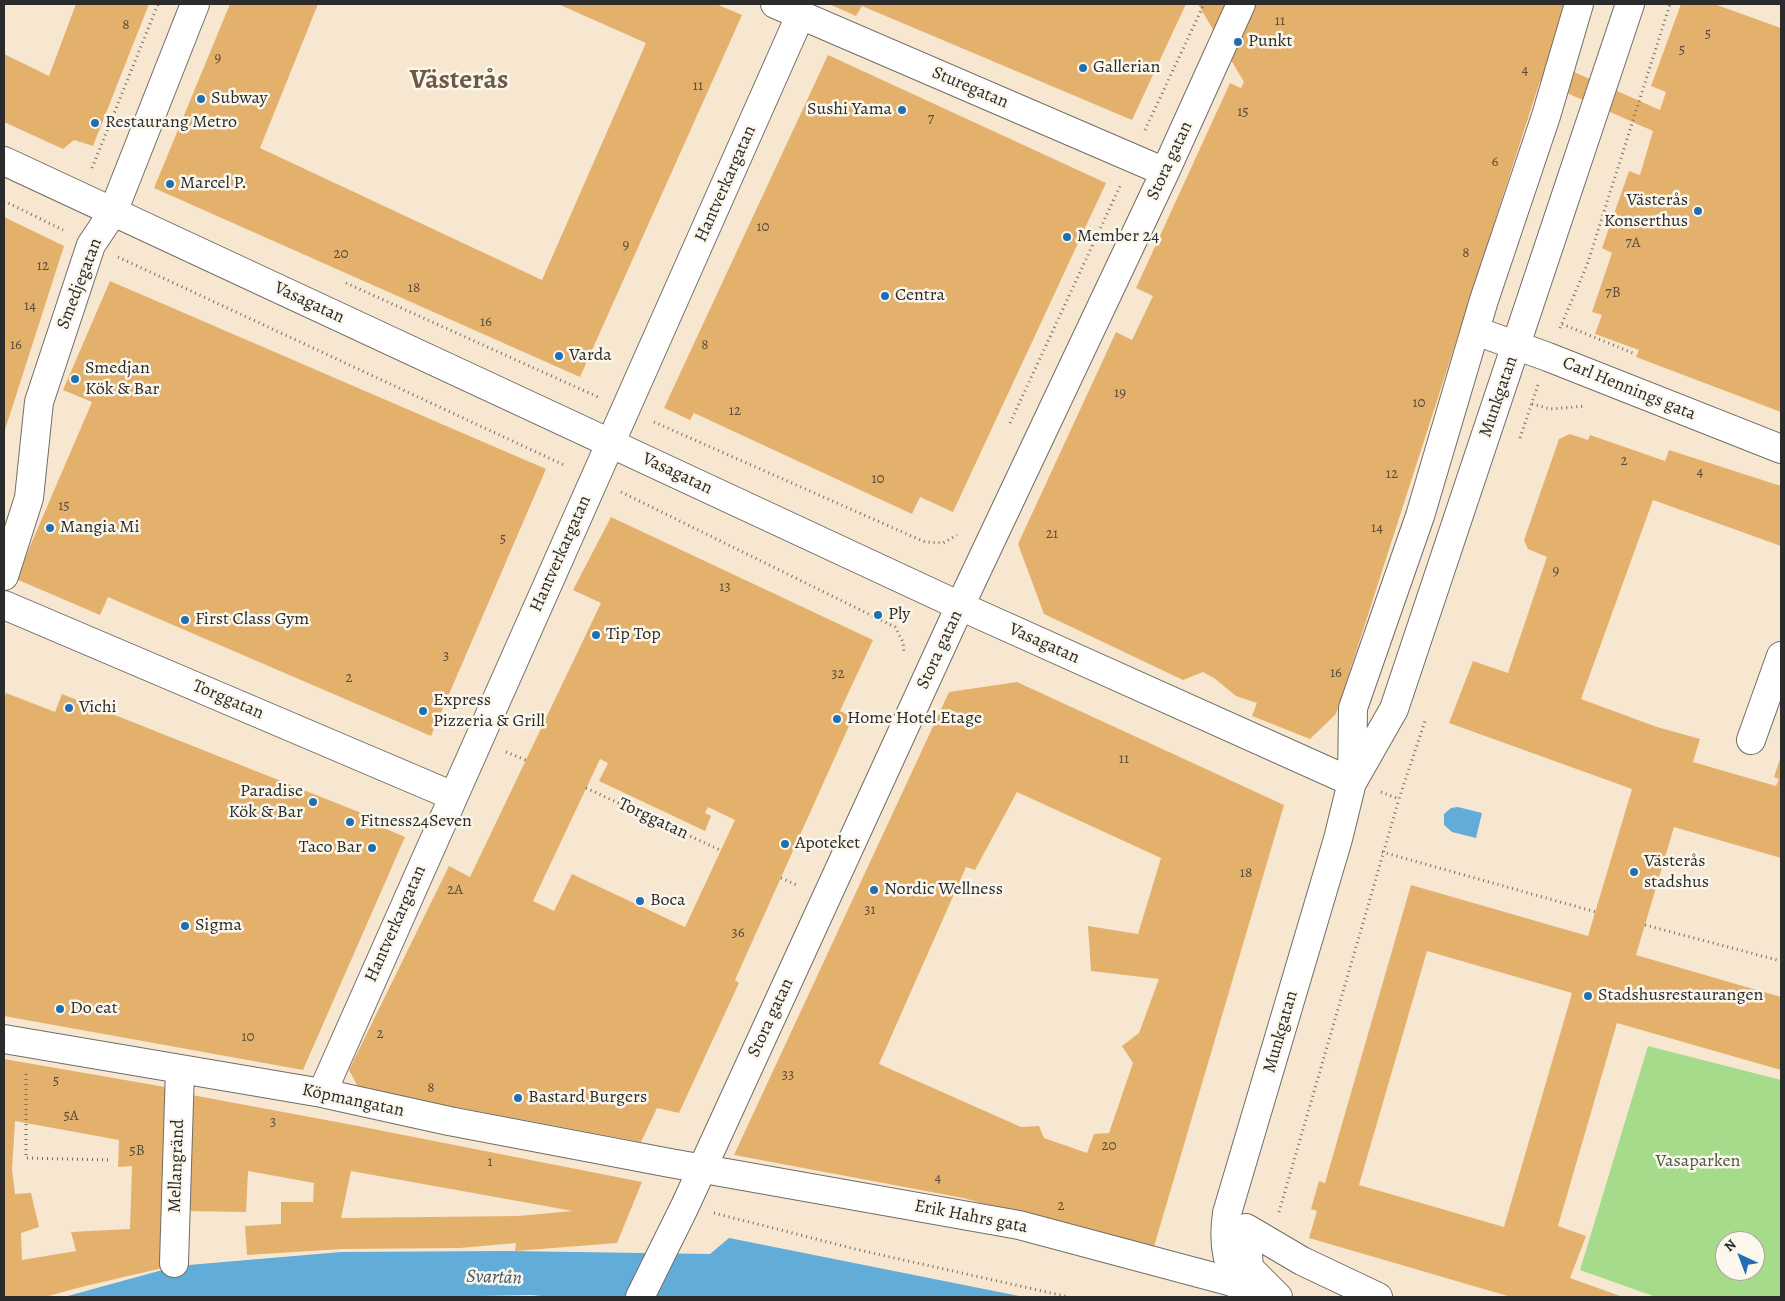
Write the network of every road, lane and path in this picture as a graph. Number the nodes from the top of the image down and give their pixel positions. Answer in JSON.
{"nodes":[{"id":1,"x":158,"y":4,"type":"edge"},
{"id":2,"x":195,"y":4,"type":"edge"},
{"id":3,"x":775,"y":4,"type":"edge"},
{"id":4,"x":1204,"y":4,"type":"edge"},
{"id":5,"x":1241,"y":4,"type":"edge"},
{"id":6,"x":1580,"y":4,"type":"edge"},
{"id":7,"x":1630,"y":4,"type":"edge"},
{"id":8,"x":1670,"y":4,"type":"edge"},
{"id":9,"x":800,"y":16,"type":"junction"},
{"id":10,"x":1133,"y":158,"type":"junction"},
{"id":11,"x":4,"y":161,"type":"edge"},
{"id":12,"x":1165,"y":172,"type":"junction"},
{"id":13,"x":124,"y":183,"type":"junction"},
{"id":14,"x":113,"y":212,"type":"junction"},
{"id":15,"x":339,"y":280,"type":"dead end"},
{"id":16,"x":1562,"y":324,"type":"junction"},
{"id":17,"x":1476,"y":331,"type":"junction"},
{"id":18,"x":1516,"y":346,"type":"junction"},
{"id":19,"x":1635,"y":354,"type":"dead end"},
{"id":20,"x":1548,"y":357,"type":"junction"},
{"id":21,"x":626,"y":410,"type":"junction"},
{"id":22,"x":1007,"y":428,"type":"dead end"},
{"id":23,"x":1519,"y":440,"type":"dead end"},
{"id":24,"x":611,"y":444,"type":"junction"},
{"id":25,"x":1781,"y":450,"type":"edge"},
{"id":26,"x":961,"y":527,"type":"dead end"},
{"id":27,"x":4,"y":576,"type":"edge"},
{"id":28,"x":4,"y":605,"type":"edge"},
{"id":29,"x":960,"y":606,"type":"junction"},
{"id":30,"x":1781,"y":656,"type":"edge"},
{"id":31,"x":1427,"y":716,"type":"dead end"},
{"id":32,"x":1751,"y":740,"type":"dead end"},
{"id":33,"x":1352,"y":782,"type":"junction"},
{"id":34,"x":586,"y":788,"type":"dead end"},
{"id":35,"x":453,"y":796,"type":"junction"},
{"id":36,"x":1399,"y":799,"type":"junction"},
{"id":37,"x":720,"y":850,"type":"dead end"},
{"id":38,"x":1382,"y":852,"type":"junction"},
{"id":39,"x":781,"y":878,"type":"dead end"},
{"id":40,"x":800,"y":887,"type":"dead end"},
{"id":41,"x":1596,"y":912,"type":"dead end"},
{"id":42,"x":1645,"y":925,"type":"dead end"},
{"id":43,"x":1781,"y":961,"type":"edge"},
{"id":44,"x":15,"y":1041,"type":"edge"},
{"id":45,"x":180,"y":1069,"type":"junction"},
{"id":46,"x":322,"y":1093,"type":"junction"},
{"id":47,"x":109,"y":1160,"type":"dead end"},
{"id":48,"x":702,"y":1168,"type":"junction"},
{"id":49,"x":681,"y":1213,"type":"junction"},
{"id":50,"x":1276,"y":1221,"type":"dead end"},
{"id":51,"x":174,"y":1263,"type":"dead end"},
{"id":52,"x":1240,"y":1290,"type":"edge"},
{"id":53,"x":640,"y":1297,"type":"edge"},
{"id":54,"x":1070,"y":1297,"type":"edge"},
{"id":55,"x":1278,"y":1297,"type":"edge"},
{"id":56,"x":1283,"y":1297,"type":"edge"},
{"id":57,"x":1296,"y":1297,"type":"edge"},
{"id":58,"x":1378,"y":1297,"type":"edge"}],
"edges":[{"from":1,"to":13,"type":"path"},
{"from":2,"to":13,"type":"street","name":"Smedjegatan"},
{"from":3,"to":9,"type":"street","name":"Sturegatan"},
{"from":4,"to":10,"type":"path"},
{"from":5,"to":12,"type":"street","name":"Stora gatan"},
{"from":6,"to":17,"type":"street","name":"Munkgatan"},
{"from":7,"to":18,"type":"street","name":"Munkgatan"},
{"from":8,"to":16,"type":"path"},
{"from":9,"to":10,"type":"street","name":"Sturegatan"},
{"from":9,"to":21,"type":"street","name":"Hantverkargatan"},
{"from":10,"to":12,"type":"street","name":"Sturegatan"},
{"from":10,"to":22,"type":"path"},
{"from":11,"to":14,"type":"street","name":"Vasagatan"},
{"from":12,"to":29,"type":"street","name":"Stora gatan"},
{"from":13,"to":14,"type":"street","name":"Smedjegatan"},
{"from":14,"to":24,"type":"street","name":"Vasagatan"},
{"from":14,"to":27,"type":"street","name":"Smedjegatan"},
{"from":15,"to":21,"type":"path"},
{"from":16,"to":19,"type":"path"},
{"from":16,"to":20,"type":"path"},
{"from":17,"to":18,"type":"street","name":"Carl Hennings gata"},
{"from":17,"to":33,"type":"street","name":"Munkgatan"},
{"from":18,"to":20,"type":"street","name":"Carl Hennings gata"},
{"from":18,"to":33,"type":"street","name":"Munkgatan"},
{"from":20,"to":23,"type":"path"},
{"from":20,"to":25,"type":"street","name":"Carl Hennings gata"},
{"from":21,"to":24,"type":"street","name":"Hantverkargatan"},
{"from":21,"to":26,"type":"path"},
{"from":24,"to":29,"type":"street","name":"Vasagatan"},
{"from":24,"to":35,"type":"street","name":"Hantverkargatan"},
{"from":28,"to":35,"type":"street","name":"Torggatan"},
{"from":29,"to":33,"type":"street","name":"Vasagatan"},
{"from":29,"to":48,"type":"street","name":"Stora gatan"},
{"from":30,"to":32,"type":"street"},
{"from":31,"to":36,"type":"path"},
{"from":33,"to":36,"type":"path"},
{"from":33,"to":52,"type":"street","name":"Munkgatan"},
{"from":34,"to":37,"type":"path","name":"Torggatan"},
{"from":35,"to":46,"type":"street","name":"Hantverkargatan"},
{"from":36,"to":38,"type":"path"},
{"from":38,"to":41,"type":"path"},
{"from":38,"to":50,"type":"path"},
{"from":39,"to":40,"type":"path"},
{"from":42,"to":43,"type":"path"},
{"from":44,"to":45,"type":"street","name":"Köpmangatan"},
{"from":44,"to":47,"type":"path"},
{"from":45,"to":46,"type":"street","name":"Köpmangatan"},
{"from":45,"to":51,"type":"street","name":"Mellangränd"},
{"from":46,"to":48,"type":"street","name":"Köpmangatan"},
{"from":48,"to":49,"type":"street","name":"Stora gatan"},
{"from":48,"to":52,"type":"street","name":"Erik Hahrs gata"},
{"from":49,"to":53,"type":"street","name":"Stora gatan"},
{"from":49,"to":54,"type":"path"},
{"from":55,"to":58,"type":"street"},
{"from":56,"to":57,"type":"street"}]}
